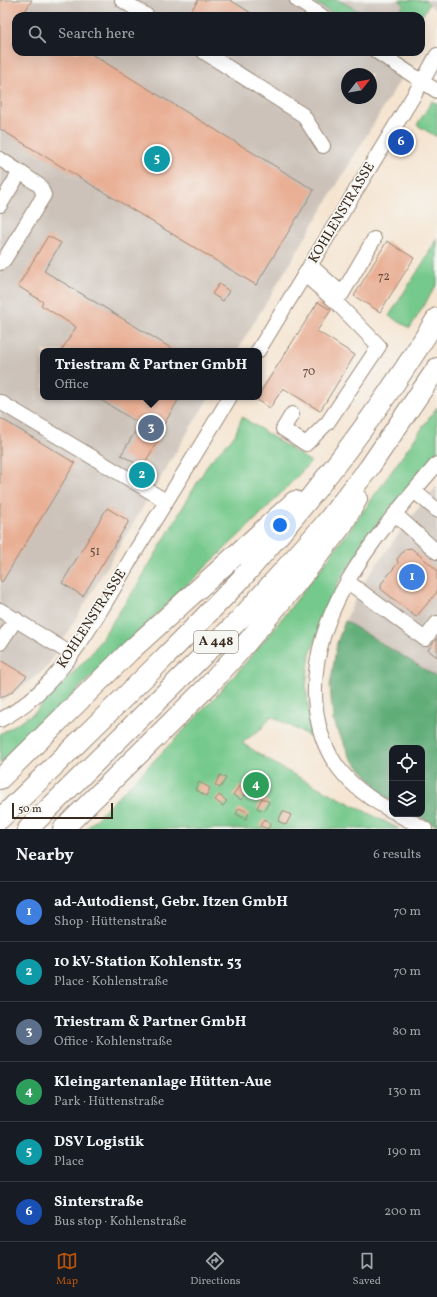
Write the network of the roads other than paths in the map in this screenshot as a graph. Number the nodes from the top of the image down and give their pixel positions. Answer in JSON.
{"nodes":[{"id":1,"x":122,"y":0,"type":"edge"},
{"id":2,"x":297,"y":0,"type":"edge"},
{"id":3,"x":141,"y":12,"type":"edge"},
{"id":4,"x":316,"y":12,"type":"edge"},
{"id":5,"x":437,"y":55,"type":"edge"},
{"id":6,"x":210,"y":56,"type":"edge"},
{"id":7,"x":383,"y":56,"type":"edge"},
{"id":8,"x":422,"y":82,"type":"junction"},
{"id":9,"x":437,"y":91,"type":"edge"},
{"id":10,"x":323,"y":146,"type":"dead end"},
{"id":11,"x":0,"y":160,"type":"edge"},
{"id":12,"x":20,"y":172,"type":"junction"},
{"id":13,"x":0,"y":205,"type":"edge"},
{"id":14,"x":374,"y":239,"type":"dead end"},
{"id":15,"x":0,"y":263,"type":"edge"},
{"id":16,"x":308,"y":270,"type":"junction"},
{"id":17,"x":437,"y":318,"type":"edge"},
{"id":18,"x":260,"y":348,"type":"edge"},
{"id":19,"x":437,"y":368,"type":"edge"},
{"id":20,"x":228,"y":400,"type":"edge"},
{"id":21,"x":0,"y":402,"type":"edge"},
{"id":22,"x":292,"y":414,"type":"dead end"},
{"id":23,"x":389,"y":441,"type":"junction"},
{"id":24,"x":340,"y":461,"type":"junction"},
{"id":25,"x":437,"y":464,"type":"edge"},
{"id":26,"x":414,"y":491,"type":"junction"},
{"id":27,"x":166,"y":502,"type":"junction"},
{"id":28,"x":437,"y":510,"type":"edge"},
{"id":29,"x":395,"y":514,"type":"junction"},
{"id":30,"x":437,"y":552,"type":"edge"},
{"id":31,"x":348,"y":582,"type":"junction"},
{"id":32,"x":0,"y":610,"type":"edge"},
{"id":33,"x":16,"y":619,"type":"junction"},
{"id":34,"x":437,"y":623,"type":"edge"},
{"id":35,"x":0,"y":643,"type":"edge"},
{"id":36,"x":71,"y":654,"type":"junction"},
{"id":37,"x":0,"y":720,"type":"edge"},
{"id":38,"x":0,"y":779,"type":"edge"},
{"id":39,"x":389,"y":809,"type":"edge"},
{"id":40,"x":403,"y":817,"type":"edge"},
{"id":41,"x":0,"y":819,"type":"edge"},
{"id":42,"x":28,"y":829,"type":"edge"},
{"id":43,"x":63,"y":829,"type":"edge"},
{"id":44,"x":425,"y":829,"type":"edge"}],
"edges":[{"from":1,"to":3,"type":"street"},
{"from":2,"to":4,"type":"street"},
{"from":5,"to":8,"type":"street","name":"KOHLENSTRASSE"},
{"from":6,"to":10,"type":"street"},
{"from":7,"to":8,"type":"street"},
{"from":8,"to":9,"type":"street"},
{"from":8,"to":16,"type":"street","name":"KOHLENSTRASSE"},
{"from":11,"to":12,"type":"street"},
{"from":12,"to":13,"type":"street"},
{"from":12,"to":15,"type":"street"},
{"from":14,"to":16,"type":"street"},
{"from":16,"to":18,"type":"street","name":"KOHLENSTRASSE"},
{"from":16,"to":22,"type":"street"},
{"from":17,"to":24,"type":"highway","number":"A 448"},
{"from":19,"to":23,"type":"highway","number":"A 448"},
{"from":20,"to":27,"type":"street","name":"KOHLENSTRASSE"},
{"from":21,"to":27,"type":"street"},
{"from":23,"to":42,"type":"highway","number":"A 448"},
{"from":23,"to":43,"type":"highway"},
{"from":24,"to":38,"type":"highway"},
{"from":24,"to":41,"type":"highway","number":"A 448"},
{"from":25,"to":26,"type":"street"},
{"from":26,"to":28,"type":"street"},
{"from":26,"to":29,"type":"street"},
{"from":27,"to":36,"type":"street","name":"KOHLENSTRASSE"},
{"from":29,"to":30,"type":"street"},
{"from":29,"to":31,"type":"street"},
{"from":31,"to":34,"type":"street"},
{"from":31,"to":39,"type":"street"},
{"from":32,"to":33,"type":"street"},
{"from":33,"to":35,"type":"street"},
{"from":33,"to":36,"type":"street"},
{"from":36,"to":37,"type":"street","name":"KOHLENSTRASSE"},
{"from":40,"to":44,"type":"street"}]}
